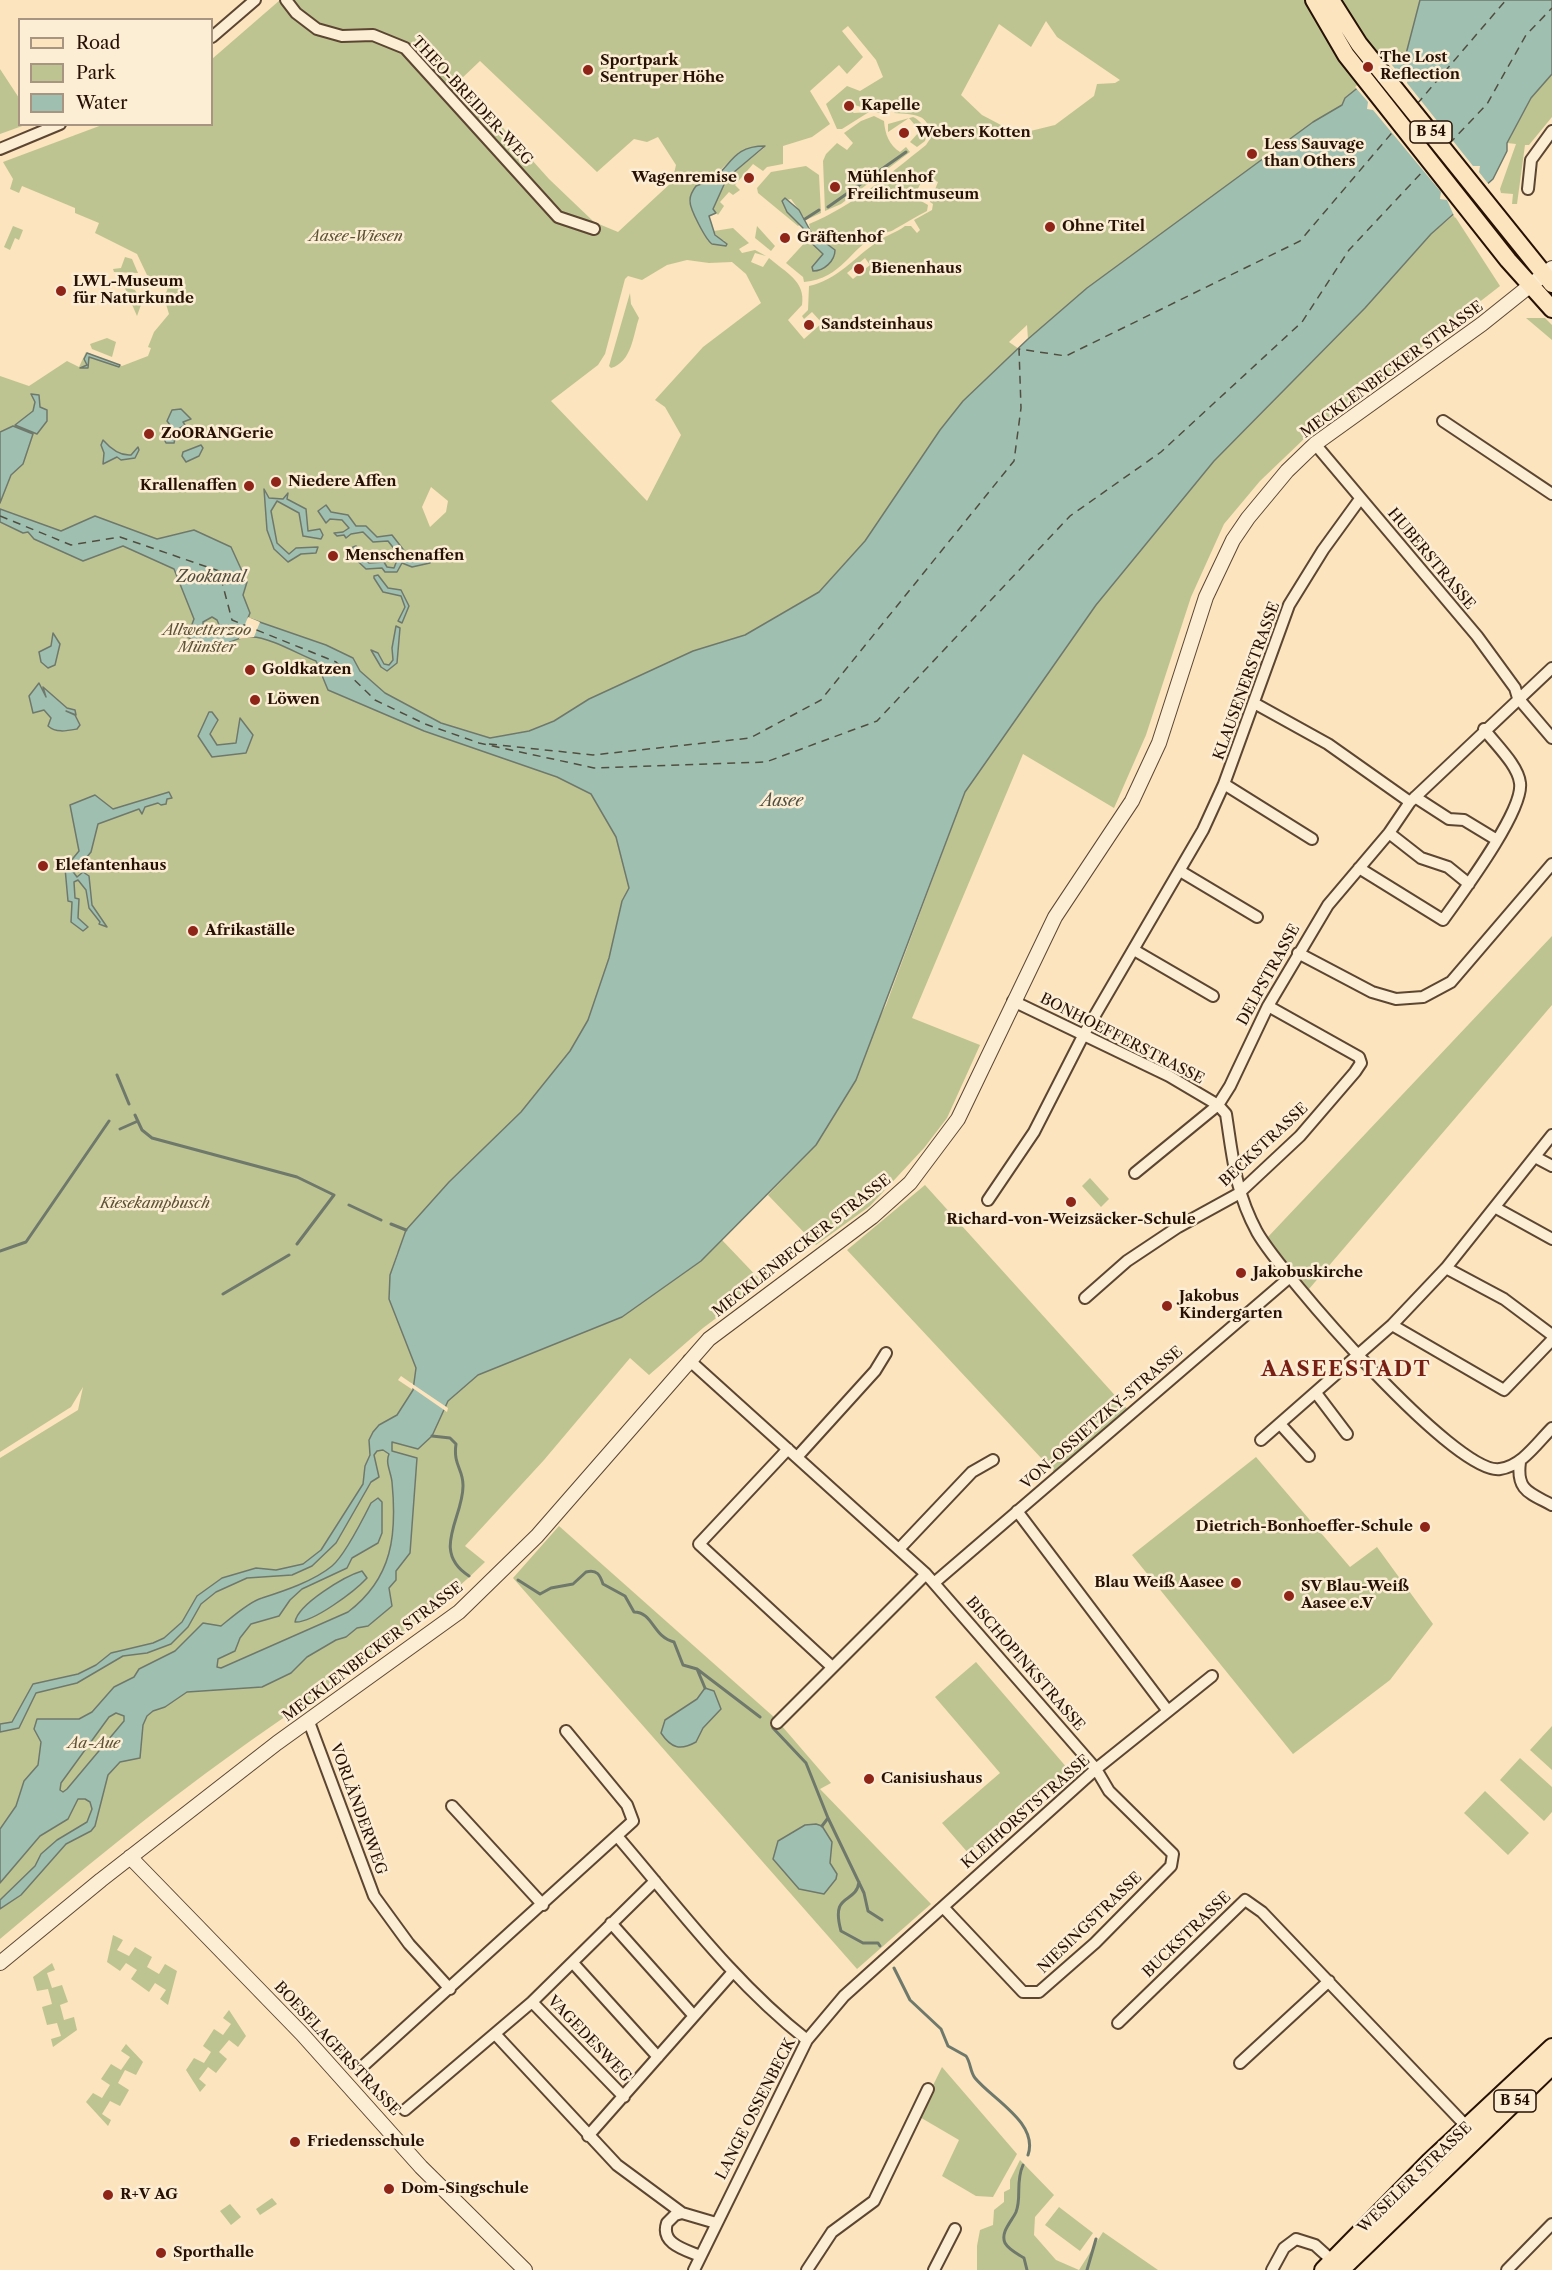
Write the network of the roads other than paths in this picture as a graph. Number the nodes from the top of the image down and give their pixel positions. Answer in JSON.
{"nodes":[{"id":1,"x":255,"y":0,"type":"edge"},
{"id":2,"x":286,"y":0,"type":"edge"},
{"id":3,"x":1314,"y":0,"type":"edge"},
{"id":4,"x":1331,"y":0,"type":"edge"},
{"id":5,"x":213,"y":36,"type":"edge"},
{"id":6,"x":55,"y":126,"type":"edge"},
{"id":7,"x":1552,"y":131,"type":"edge"},
{"id":8,"x":0,"y":148,"type":"edge"},
{"id":9,"x":1528,"y":189,"type":"dead end"},
{"id":10,"x":594,"y":229,"type":"dead end"},
{"id":11,"x":1549,"y":275,"type":"edge"},
{"id":12,"x":1531,"y":286,"type":"junction"},
{"id":13,"x":1552,"y":309,"type":"edge"},
{"id":14,"x":1443,"y":421,"type":"dead end"},
{"id":15,"x":1315,"y":444,"type":"junction"},
{"id":16,"x":1552,"y":494,"type":"edge"},
{"id":17,"x":1360,"y":499,"type":"junction"},
{"id":18,"x":1552,"y":668,"type":"edge"},
{"id":19,"x":1518,"y":698,"type":"junction"},
{"id":20,"x":1254,"y":703,"type":"junction"},
{"id":21,"x":1484,"y":729,"type":"junction"},
{"id":22,"x":1552,"y":738,"type":"edge"},
{"id":23,"x":1224,"y":784,"type":"junction"},
{"id":24,"x":1412,"y":799,"type":"junction"},
{"id":25,"x":1389,"y":833,"type":"junction"},
{"id":26,"x":1312,"y":839,"type":"dead end"},
{"id":27,"x":1497,"y":840,"type":"junction"},
{"id":28,"x":1552,"y":864,"type":"edge"},
{"id":29,"x":1359,"y":867,"type":"junction"},
{"id":30,"x":1180,"y":871,"type":"junction"},
{"id":31,"x":1469,"y":884,"type":"junction"},
{"id":32,"x":1257,"y":917,"type":"dead end"},
{"id":33,"x":1134,"y":950,"type":"junction"},
{"id":34,"x":1298,"y":953,"type":"junction"},
{"id":35,"x":1213,"y":996,"type":"dead end"},
{"id":36,"x":1013,"y":1001,"type":"junction"},
{"id":37,"x":1268,"y":1006,"type":"junction"},
{"id":38,"x":1084,"y":1034,"type":"junction"},
{"id":39,"x":1218,"y":1105,"type":"junction"},
{"id":40,"x":1552,"y":1136,"type":"edge"},
{"id":41,"x":1535,"y":1157,"type":"junction"},
{"id":42,"x":1552,"y":1166,"type":"edge"},
{"id":43,"x":1135,"y":1173,"type":"dead end"},
{"id":44,"x":1239,"y":1194,"type":"junction"},
{"id":45,"x":988,"y":1200,"type":"dead end"},
{"id":46,"x":1496,"y":1208,"type":"junction"},
{"id":47,"x":1552,"y":1239,"type":"edge"},
{"id":48,"x":1446,"y":1268,"type":"junction"},
{"id":49,"x":1290,"y":1277,"type":"junction"},
{"id":50,"x":1085,"y":1298,"type":"dead end"},
{"id":51,"x":1392,"y":1325,"type":"junction"},
{"id":52,"x":1552,"y":1335,"type":"edge"},
{"id":53,"x":1552,"y":1340,"type":"edge"},
{"id":54,"x":886,"y":1353,"type":"dead end"},
{"id":55,"x":1359,"y":1356,"type":"junction"},
{"id":56,"x":689,"y":1360,"type":"junction"},
{"id":57,"x":1316,"y":1393,"type":"junction"},
{"id":58,"x":1280,"y":1424,"type":"junction"},
{"id":59,"x":1552,"y":1428,"type":"edge"},
{"id":60,"x":1347,"y":1434,"type":"dead end"},
{"id":61,"x":1261,"y":1440,"type":"dead end"},
{"id":62,"x":789,"y":1449,"type":"junction"},
{"id":63,"x":798,"y":1456,"type":"junction"},
{"id":64,"x":1310,"y":1456,"type":"dead end"},
{"id":65,"x":993,"y":1460,"type":"dead end"},
{"id":66,"x":1520,"y":1462,"type":"junction"},
{"id":67,"x":1552,"y":1505,"type":"edge"},
{"id":68,"x":1017,"y":1511,"type":"junction"},
{"id":69,"x":899,"y":1549,"type":"junction"},
{"id":70,"x":926,"y":1574,"type":"junction"},
{"id":71,"x":934,"y":1583,"type":"junction"},
{"id":72,"x":831,"y":1666,"type":"junction"},
{"id":73,"x":1212,"y":1676,"type":"dead end"},
{"id":74,"x":1168,"y":1712,"type":"junction"},
{"id":75,"x":309,"y":1722,"type":"junction"},
{"id":76,"x":777,"y":1723,"type":"dead end"},
{"id":77,"x":566,"y":1731,"type":"dead end"},
{"id":78,"x":1096,"y":1769,"type":"junction"},
{"id":79,"x":452,"y":1806,"type":"dead end"},
{"id":80,"x":617,"y":1836,"type":"junction"},
{"id":81,"x":1173,"y":1854,"type":"joint"},
{"id":82,"x":130,"y":1857,"type":"junction"},
{"id":83,"x":655,"y":1881,"type":"junction"},
{"id":84,"x":543,"y":1905,"type":"junction"},
{"id":85,"x":943,"y":1907,"type":"junction"},
{"id":86,"x":611,"y":1923,"type":"junction"},
{"id":87,"x":0,"y":1963,"type":"edge"},
{"id":88,"x":573,"y":1963,"type":"junction"},
{"id":89,"x":732,"y":1973,"type":"junction"},
{"id":90,"x":866,"y":1977,"type":"joint"},
{"id":91,"x":1329,"y":1981,"type":"junction"},
{"id":92,"x":450,"y":1989,"type":"junction"},
{"id":93,"x":532,"y":2002,"type":"junction"},
{"id":94,"x":694,"y":2016,"type":"junction"},
{"id":95,"x":1118,"y":2023,"type":"dead end"},
{"id":96,"x":496,"y":2035,"type":"junction"},
{"id":97,"x":807,"y":2040,"type":"junction"},
{"id":98,"x":1552,"y":2047,"type":"edge"},
{"id":99,"x":658,"y":2057,"type":"junction"},
{"id":100,"x":1240,"y":2063,"type":"dead end"},
{"id":101,"x":461,"y":2064,"type":"joint"},
{"id":102,"x":363,"y":2066,"type":"dead end"},
{"id":103,"x":1552,"y":2066,"type":"edge"},
{"id":104,"x":928,"y":2089,"type":"dead end"},
{"id":105,"x":624,"y":2097,"type":"junction"},
{"id":106,"x":405,"y":2110,"type":"dead end"},
{"id":107,"x":1472,"y":2132,"type":"junction"},
{"id":108,"x":588,"y":2136,"type":"junction"},
{"id":109,"x":682,"y":2213,"type":"junction"},
{"id":110,"x":716,"y":2223,"type":"junction"},
{"id":111,"x":1552,"y":2224,"type":"edge"},
{"id":112,"x":955,"y":2229,"type":"dead end"},
{"id":113,"x":700,"y":2256,"type":"junction"},
{"id":114,"x":518,"y":2268,"type":"edge"},
{"id":115,"x":1336,"y":2268,"type":"edge"},
{"id":116,"x":694,"y":2270,"type":"edge"},
{"id":117,"x":807,"y":2270,"type":"edge"},
{"id":118,"x":934,"y":2270,"type":"edge"},
{"id":119,"x":1272,"y":2270,"type":"edge"},
{"id":120,"x":1507,"y":2270,"type":"edge"}],
"edges":[{"from":1,"to":5,"type":"street"},
{"from":2,"to":10,"type":"street","name":"THEO-BREIDER-WEG"},
{"from":3,"to":12,"type":"main road","number":"B 54"},
{"from":4,"to":11,"type":"main road","number":"B 54"},
{"from":6,"to":8,"type":"street"},
{"from":7,"to":9,"type":"street"},
{"from":11,"to":12,"type":"street","name":"MECKLENBECKER STRASSE"},
{"from":12,"to":13,"type":"main road","number":"B 54"},
{"from":12,"to":15,"type":"street","name":"MECKLENBECKER STRASSE"},
{"from":14,"to":16,"type":"street"},
{"from":15,"to":17,"type":"street","name":"HUBERSTRASSE"},
{"from":15,"to":36,"type":"street","name":"MECKLENBECKER STRASSE"},
{"from":17,"to":19,"type":"street","name":"HUBERSTRASSE"},
{"from":17,"to":20,"type":"street","name":"KLAUSENERSTRASSE"},
{"from":18,"to":19,"type":"street","name":"DELPSTRASSE"},
{"from":19,"to":21,"type":"street","name":"DELPSTRASSE"},
{"from":19,"to":22,"type":"street","name":"HUBERSTRASSE"},
{"from":20,"to":23,"type":"street","name":"KLAUSENERSTRASSE"},
{"from":20,"to":24,"type":"street"},
{"from":21,"to":24,"type":"street","name":"DELPSTRASSE"},
{"from":21,"to":27,"type":"street"},
{"from":23,"to":26,"type":"street","name":"KLAUSENERSTRASSE"},
{"from":23,"to":30,"type":"street","name":"KLAUSENERSTRASSE"},
{"from":24,"to":25,"type":"street","name":"DELPSTRASSE"},
{"from":24,"to":27,"type":"street"},
{"from":25,"to":29,"type":"street","name":"DELPSTRASSE"},
{"from":25,"to":31,"type":"street"},
{"from":27,"to":31,"type":"street"},
{"from":28,"to":34,"type":"street"},
{"from":29,"to":31,"type":"street"},
{"from":29,"to":34,"type":"street","name":"DELPSTRASSE"},
{"from":30,"to":32,"type":"street"},
{"from":30,"to":33,"type":"street","name":"KLAUSENERSTRASSE"},
{"from":33,"to":35,"type":"street"},
{"from":33,"to":38,"type":"street","name":"KLAUSENERSTRASSE"},
{"from":34,"to":37,"type":"street","name":"DELPSTRASSE"},
{"from":36,"to":38,"type":"street","name":"BONHOEFFERSTRASSE"},
{"from":36,"to":56,"type":"street","name":"MECKLENBECKER STRASSE"},
{"from":37,"to":39,"type":"street","name":"DELPSTRASSE"},
{"from":37,"to":44,"type":"street","name":"BECKSTRASSE"},
{"from":38,"to":39,"type":"street","name":"BONHOEFFERSTRASSE"},
{"from":38,"to":45,"type":"street","name":"KLAUSENERSTRASSE"},
{"from":39,"to":43,"type":"street"},
{"from":39,"to":44,"type":"street"},
{"from":40,"to":41,"type":"street"},
{"from":41,"to":42,"type":"street"},
{"from":41,"to":46,"type":"street"},
{"from":44,"to":49,"type":"street"},
{"from":44,"to":50,"type":"street","name":"BECKSTRASSE"},
{"from":46,"to":47,"type":"street"},
{"from":46,"to":48,"type":"street"},
{"from":48,"to":51,"type":"street"},
{"from":48,"to":52,"type":"street"},
{"from":49,"to":55,"type":"street"},
{"from":49,"to":68,"type":"street","name":"VON-OSSIETZKY-STRASSE"},
{"from":51,"to":53,"type":"street"},
{"from":51,"to":55,"type":"street"},
{"from":54,"to":63,"type":"street"},
{"from":55,"to":57,"type":"street"},
{"from":55,"to":66,"type":"street"},
{"from":56,"to":62,"type":"street","name":"BISCHOPINKSTRASSE"},
{"from":56,"to":75,"type":"street","name":"MECKLENBECKER STRASSE"},
{"from":57,"to":58,"type":"street"},
{"from":57,"to":60,"type":"street"},
{"from":58,"to":61,"type":"street"},
{"from":58,"to":64,"type":"street"},
{"from":59,"to":66,"type":"street"},
{"from":62,"to":63,"type":"street","name":"BISCHOPINKSTRASSE"},
{"from":62,"to":72,"type":"street"},
{"from":63,"to":69,"type":"street","name":"BISCHOPINKSTRASSE"},
{"from":65,"to":69,"type":"street"},
{"from":66,"to":67,"type":"street"},
{"from":68,"to":71,"type":"street","name":"VON-OSSIETZKY-STRASSE"},
{"from":68,"to":74,"type":"street"},
{"from":69,"to":70,"type":"street","name":"BISCHOPINKSTRASSE"},
{"from":70,"to":71,"type":"street","name":"BISCHOPINKSTRASSE"},
{"from":70,"to":72,"type":"street"},
{"from":71,"to":78,"type":"street","name":"BISCHOPINKSTRASSE"},
{"from":72,"to":76,"type":"street"},
{"from":73,"to":74,"type":"street","name":"KLEIHORSTSTRASSE"},
{"from":74,"to":78,"type":"street","name":"KLEIHORSTSTRASSE"},
{"from":75,"to":82,"type":"street","name":"MECKLENBECKER STRASSE"},
{"from":75,"to":92,"type":"street","name":"VORLÄNDERWEG"},
{"from":77,"to":80,"type":"street"},
{"from":78,"to":81,"type":"street","name":"BISCHOPINKSTRASSE"},
{"from":78,"to":85,"type":"street","name":"KLEIHORSTSTRASSE"},
{"from":79,"to":84,"type":"street"},
{"from":80,"to":83,"type":"street"},
{"from":80,"to":84,"type":"street"},
{"from":81,"to":85,"type":"street","name":"NIESINGSTRASSE"},
{"from":82,"to":87,"type":"street","name":"MECKLENBECKER STRASSE"},
{"from":82,"to":114,"type":"street","name":"BOESELAGERSTRASSE"},
{"from":83,"to":86,"type":"street","name":"VAGEDESWEG"},
{"from":83,"to":89,"type":"street"},
{"from":84,"to":92,"type":"street"},
{"from":85,"to":90,"type":"street","name":"KLEIHORSTSTRASSE"},
{"from":86,"to":88,"type":"street","name":"VAGEDESWEG"},
{"from":86,"to":94,"type":"street"},
{"from":88,"to":93,"type":"street","name":"VAGEDESWEG"},
{"from":88,"to":99,"type":"street"},
{"from":89,"to":94,"type":"street","name":"VAGEDESWEG"},
{"from":89,"to":97,"type":"street"},
{"from":90,"to":97,"type":"street","name":"LANGE OSSENBECK"},
{"from":91,"to":95,"type":"street","name":"BUCKSTRASSE"},
{"from":91,"to":100,"type":"street"},
{"from":91,"to":107,"type":"street","name":"BUCKSTRASSE"},
{"from":92,"to":102,"type":"street"},
{"from":93,"to":96,"type":"street","name":"VAGEDESWEG"},
{"from":93,"to":105,"type":"street","name":"VAGEDESWEG"},
{"from":94,"to":99,"type":"street","name":"VAGEDESWEG"},
{"from":96,"to":101,"type":"street","name":"VAGEDESWEG"},
{"from":96,"to":108,"type":"street"},
{"from":97,"to":110,"type":"street","name":"LANGE OSSENBECK"},
{"from":98,"to":107,"type":"main road","name":"WESELER STRASSE","number":"B 54"},
{"from":99,"to":105,"type":"street","name":"VAGEDESWEG"},
{"from":101,"to":106,"type":"street","name":"BOESELAGERSTRASSE"},
{"from":103,"to":107,"type":"main road","name":"WESELER STRASSE","number":"B 54"},
{"from":104,"to":117,"type":"street"},
{"from":105,"to":108,"type":"street","name":"VAGEDESWEG"},
{"from":107,"to":115,"type":"main road","name":"WESELER STRASSE","number":"B 54"},
{"from":108,"to":109,"type":"street"},
{"from":109,"to":110,"type":"street"},
{"from":109,"to":113,"type":"street"},
{"from":110,"to":113,"type":"street","name":"LANGE OSSENBECK"},
{"from":111,"to":120,"type":"street"},
{"from":112,"to":118,"type":"street"},
{"from":113,"to":116,"type":"street","name":"LANGE OSSENBECK"},
{"from":115,"to":119,"type":"street","name":"WESELER STRASSE"}]}
